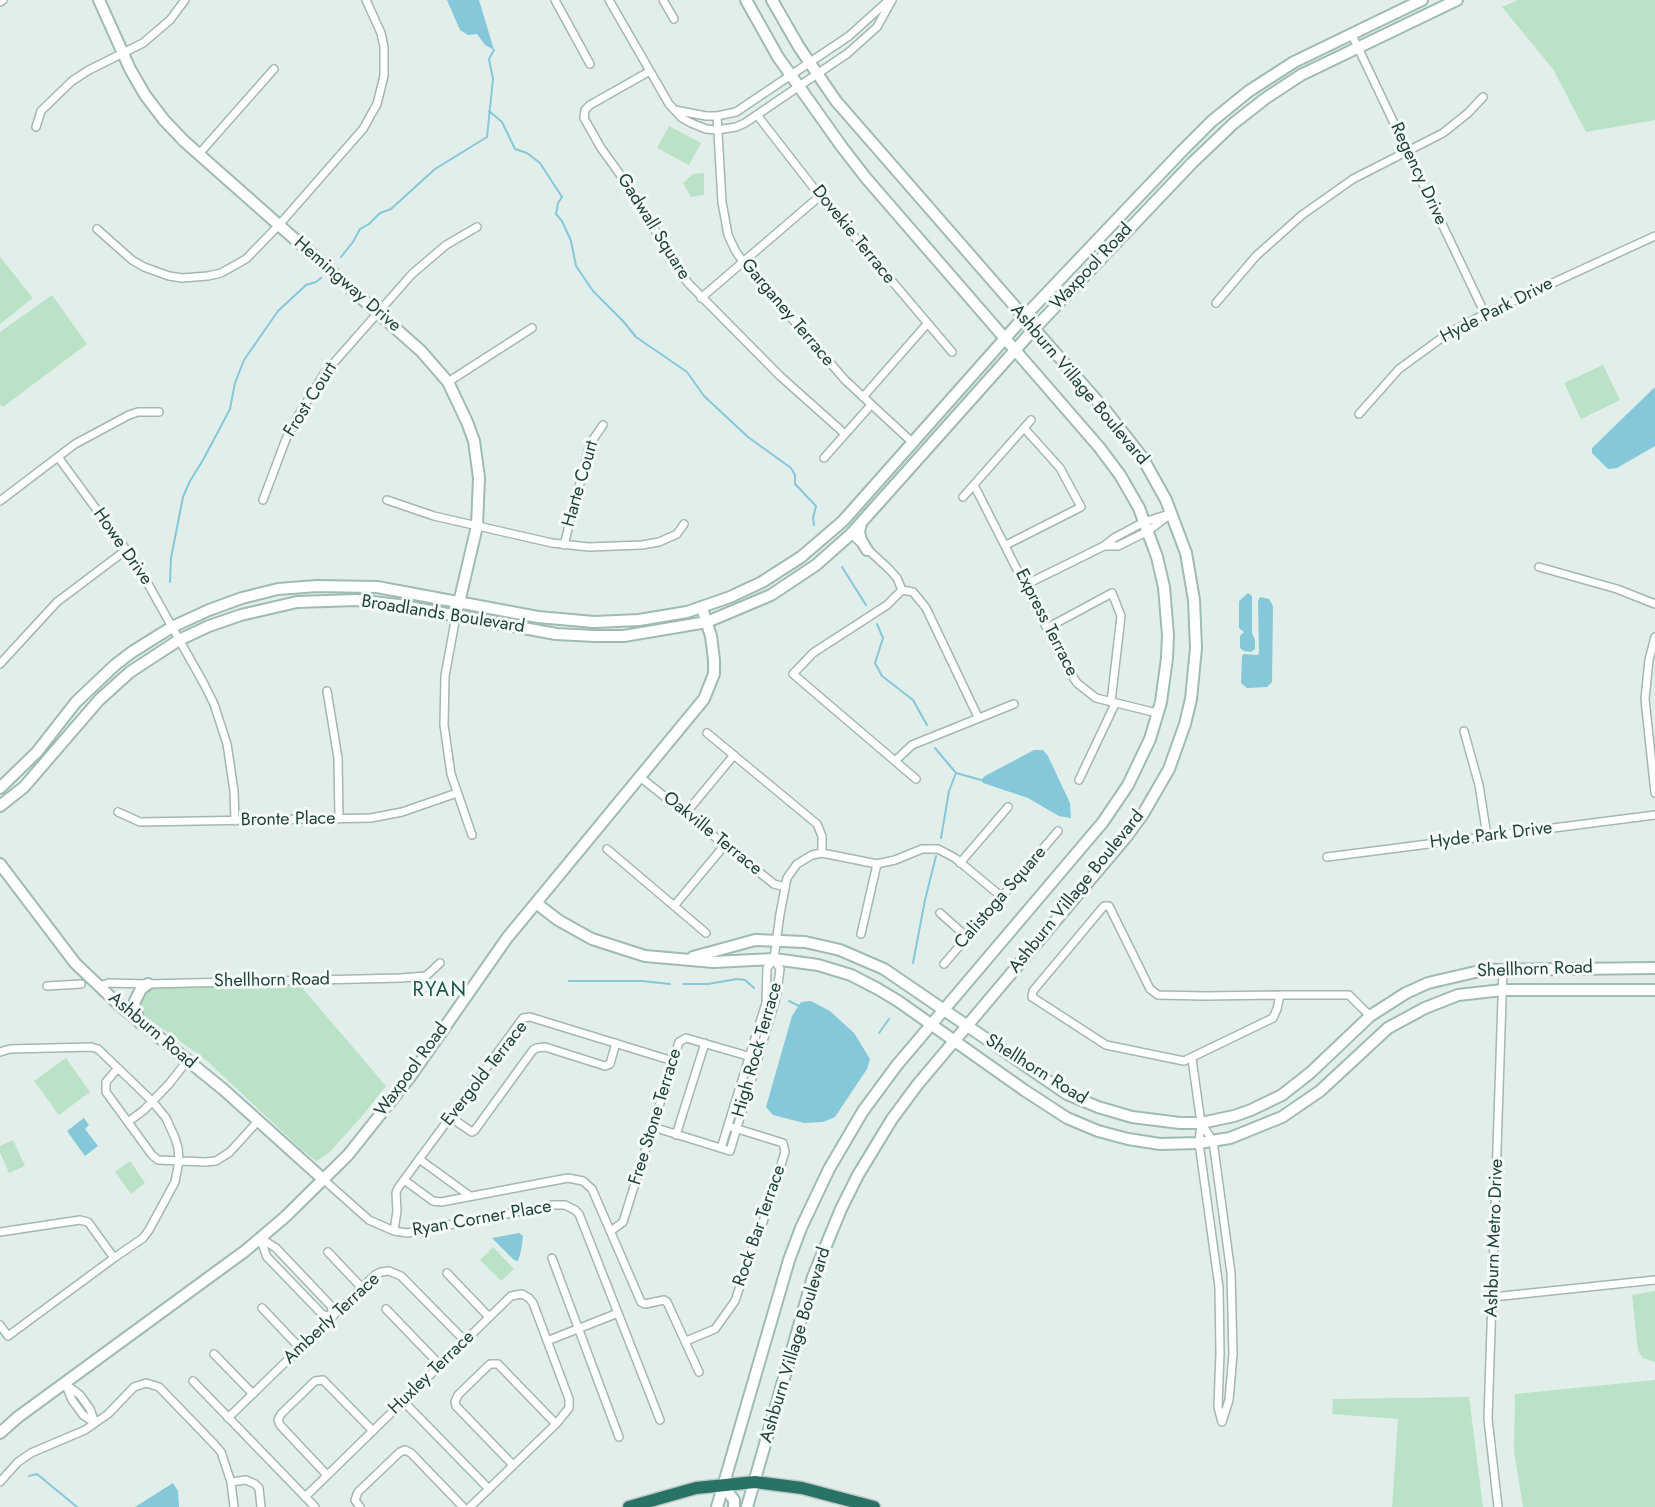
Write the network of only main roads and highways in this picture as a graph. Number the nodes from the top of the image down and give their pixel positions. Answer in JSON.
{"nodes":[{"id":1,"x":99,"y":0,"type":"edge"},
{"id":2,"x":746,"y":0,"type":"edge"},
{"id":3,"x":772,"y":0,"type":"edge"},
{"id":4,"x":1422,"y":0,"type":"edge"},
{"id":5,"x":1457,"y":0,"type":"edge"},
{"id":6,"x":1024,"y":317,"type":"junction"},
{"id":7,"x":1034,"y":329,"type":"junction"},
{"id":8,"x":1005,"y":339,"type":"junction"},
{"id":9,"x":1015,"y":351,"type":"junction"},
{"id":10,"x":859,"y":504,"type":"junction"},
{"id":11,"x":861,"y":523,"type":"junction"},
{"id":12,"x":851,"y":534,"type":"junction"},
{"id":13,"x":867,"y":550,"type":"road end"},
{"id":14,"x":459,"y":602,"type":"junction"},
{"id":15,"x":702,"y":608,"type":"junction"},
{"id":16,"x":456,"y":616,"type":"junction"},
{"id":17,"x":707,"y":622,"type":"junction"},
{"id":18,"x":0,"y":788,"type":"edge"},
{"id":19,"x":0,"y":806,"type":"edge"},
{"id":20,"x":0,"y":864,"type":"edge"},
{"id":21,"x":536,"y":903,"type":"junction"},
{"id":22,"x":683,"y":959,"type":"junction"},
{"id":23,"x":1655,"y":968,"type":"edge"},
{"id":24,"x":148,"y":984,"type":"road end"},
{"id":25,"x":1655,"y":990,"type":"edge"},
{"id":26,"x":943,"y":1010,"type":"junction"},
{"id":27,"x":140,"y":1023,"type":"junction"},
{"id":28,"x":930,"y":1024,"type":"junction"},
{"id":29,"x":966,"y":1026,"type":"junction"},
{"id":30,"x":954,"y":1040,"type":"junction"},
{"id":31,"x":324,"y":1180,"type":"junction"},
{"id":32,"x":0,"y":1433,"type":"edge"},
{"id":33,"x":755,"y":1482,"type":"junction"},
{"id":34,"x":723,"y":1486,"type":"junction"},
{"id":35,"x":629,"y":1507,"type":"edge"},
{"id":36,"x":717,"y":1507,"type":"edge"},
{"id":37,"x":734,"y":1507,"type":"edge"},
{"id":38,"x":747,"y":1507,"type":"edge"},
{"id":39,"x":874,"y":1507,"type":"edge"}],
"edges":[{"from":1,"to":14,"type":"main road","name":"Hemingway Drive"},
{"from":2,"to":8,"type":"main road","name":"Ashburn Village Boulevard"},
{"from":3,"to":6,"type":"main road","name":"Ashburn Village Boulevard"},
{"from":4,"to":6,"type":"main road","name":"Waxpool Road"},
{"from":5,"to":7,"type":"main road","name":"Waxpool Road"},
{"from":6,"to":7,"type":"main road","name":"Ashburn Village Boulevard"},
{"from":6,"to":8,"type":"main road","name":"Waxpool Road"},
{"from":7,"to":9,"type":"main road","name":"Waxpool Road"},
{"from":7,"to":29,"type":"main road","name":"Ashburn Village Boulevard"},
{"from":8,"to":9,"type":"main road","name":"Ashburn Village Boulevard"},
{"from":8,"to":10,"type":"main road","name":"Waxpool Road"},
{"from":9,"to":11,"type":"main road","name":"Waxpool Road"},
{"from":9,"to":26,"type":"main road","name":"Ashburn Village Boulevard"},
{"from":10,"to":12,"type":"main road"},
{"from":10,"to":15,"type":"main road","name":"Waxpool Road"},
{"from":11,"to":12,"type":"main road","name":"Waxpool Road"},
{"from":11,"to":13,"type":"main road"},
{"from":12,"to":17,"type":"main road","name":"Waxpool Road"},
{"from":14,"to":15,"type":"main road","name":"Broadlands Boulevard"},
{"from":14,"to":16,"type":"main road","name":"Hemingway Drive"},
{"from":14,"to":18,"type":"main road","name":"Broadlands Boulevard"},
{"from":15,"to":17,"type":"main road","name":"Waxpool Road"},
{"from":16,"to":17,"type":"main road","name":"Broadlands Boulevard"},
{"from":16,"to":19,"type":"main road","name":"Broadlands Boulevard"},
{"from":17,"to":21,"type":"main road","name":"Waxpool Road"},
{"from":20,"to":27,"type":"main road","name":"Ashburn Road"},
{"from":21,"to":22,"type":"main road","name":"Shellhorn Road"},
{"from":21,"to":31,"type":"main road","name":"Waxpool Road"},
{"from":22,"to":26,"type":"main road","name":"Shellhorn Road"},
{"from":22,"to":28,"type":"main road","name":"Shellhorn Road"},
{"from":23,"to":29,"type":"main road","name":"Shellhorn Road"},
{"from":24,"to":27,"type":"main road"},
{"from":25,"to":30,"type":"main road","name":"Shellhorn Road"},
{"from":26,"to":28,"type":"main road","name":"Ashburn Village Boulevard"},
{"from":26,"to":29,"type":"main road","name":"Shellhorn Road"},
{"from":27,"to":31,"type":"main road","name":"Ashburn Road"},
{"from":28,"to":30,"type":"main road","name":"Shellhorn Road"},
{"from":28,"to":34,"type":"main road","name":"Ashburn Village Boulevard"},
{"from":29,"to":30,"type":"main road","name":"Ashburn Village Boulevard"},
{"from":30,"to":33,"type":"main road","name":"Ashburn Village Boulevard"},
{"from":31,"to":32,"type":"main road","name":"Waxpool Road"},
{"from":33,"to":34,"type":"highway"},
{"from":33,"to":38,"type":"main road","name":"Ashburn Village Boulevard"},
{"from":33,"to":39,"type":"highway"},
{"from":34,"to":35,"type":"highway"},
{"from":34,"to":36,"type":"main road","name":"Ashburn Village Boulevard"},
{"from":34,"to":37,"type":"main road"}]}
